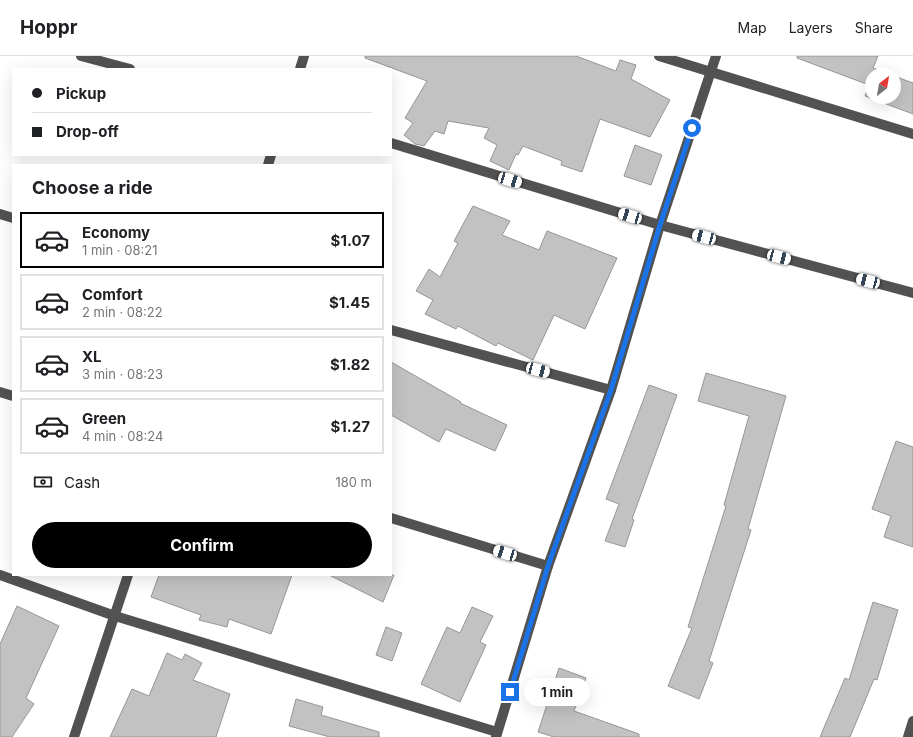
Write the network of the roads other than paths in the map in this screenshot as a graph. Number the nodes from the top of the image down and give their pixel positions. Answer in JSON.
{"nodes":[{"id":1,"x":81,"y":56,"type":"edge"},
{"id":2,"x":304,"y":56,"type":"edge"},
{"id":3,"x":659,"y":56,"type":"edge"},
{"id":4,"x":716,"y":56,"type":"edge"},
{"id":5,"x":126,"y":68,"type":"edge"},
{"id":6,"x":300,"y":68,"type":"edge"},
{"id":7,"x":710,"y":72,"type":"junction"},
{"id":8,"x":913,"y":134,"type":"edge"},
{"id":9,"x":392,"y":143,"type":"edge"},
{"id":10,"x":0,"y":214,"type":"edge"},
{"id":11,"x":12,"y":218,"type":"edge"},
{"id":12,"x":660,"y":225,"type":"junction"},
{"id":13,"x":913,"y":293,"type":"edge"},
{"id":14,"x":392,"y":330,"type":"edge"},
{"id":15,"x":611,"y":390,"type":"junction"},
{"id":16,"x":0,"y":392,"type":"edge"},
{"id":17,"x":12,"y":396,"type":"edge"},
{"id":18,"x":392,"y":518,"type":"edge"},
{"id":19,"x":548,"y":566,"type":"junction"},
{"id":20,"x":0,"y":575,"type":"edge"},
{"id":21,"x":128,"y":576,"type":"edge"},
{"id":22,"x":115,"y":616,"type":"junction"},
{"id":23,"x":913,"y":721,"type":"edge"},
{"id":24,"x":496,"y":735,"type":"edge"},
{"id":25,"x":74,"y":737,"type":"edge"},
{"id":26,"x":908,"y":737,"type":"edge"}],
"edges":[{"from":1,"to":5,"type":"street"},
{"from":2,"to":6,"type":"street"},
{"from":3,"to":7,"type":"street"},
{"from":4,"to":7,"type":"street"},
{"from":7,"to":8,"type":"street"},
{"from":7,"to":12,"type":"street"},
{"from":9,"to":12,"type":"street"},
{"from":10,"to":11,"type":"street"},
{"from":12,"to":13,"type":"street"},
{"from":12,"to":15,"type":"street"},
{"from":14,"to":15,"type":"street"},
{"from":15,"to":19,"type":"street"},
{"from":16,"to":17,"type":"street"},
{"from":18,"to":19,"type":"street"},
{"from":19,"to":24,"type":"street"},
{"from":20,"to":22,"type":"street"},
{"from":21,"to":22,"type":"street"},
{"from":22,"to":24,"type":"street"},
{"from":22,"to":25,"type":"street"},
{"from":23,"to":26,"type":"street"}]}
